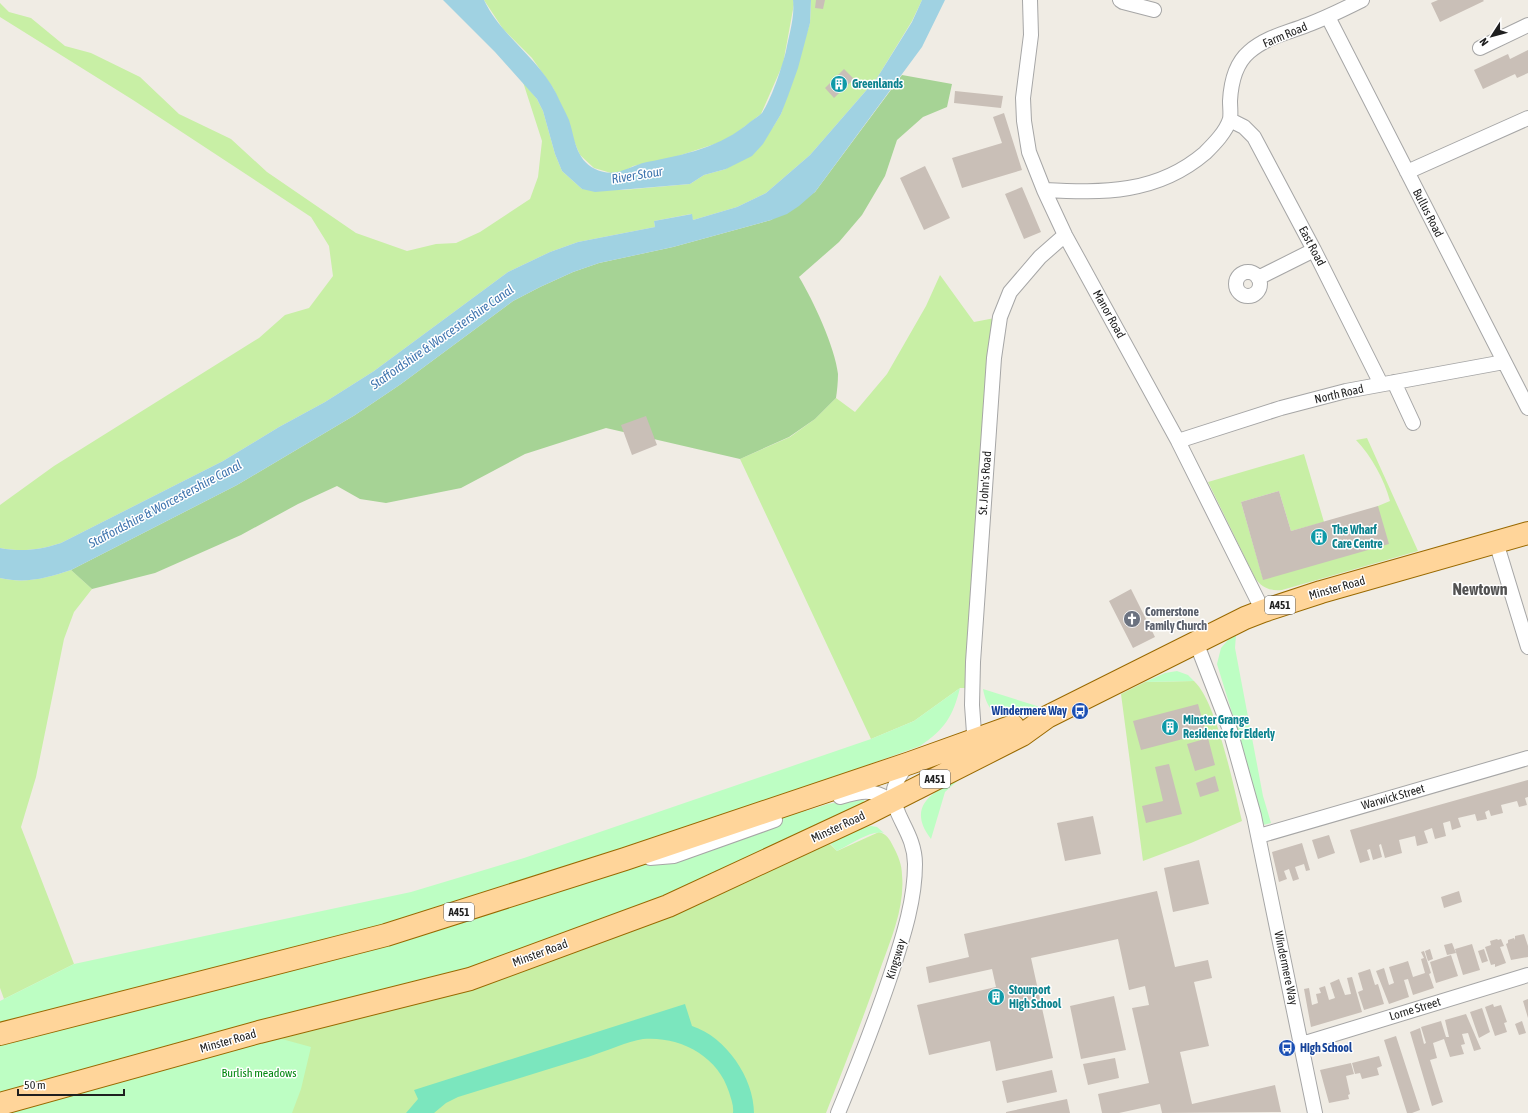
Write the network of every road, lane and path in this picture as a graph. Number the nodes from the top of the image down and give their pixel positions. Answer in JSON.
{"nodes":[{"id":1,"x":1030,"y":0,"type":"edge"},
{"id":2,"x":1120,"y":0,"type":"edge"},
{"id":3,"x":1362,"y":0,"type":"edge"},
{"id":4,"x":1154,"y":10,"type":"dead end"},
{"id":5,"x":1328,"y":17,"type":"junction"},
{"id":6,"x":1528,"y":25,"type":"edge"},
{"id":7,"x":1480,"y":48,"type":"dead end"},
{"id":8,"x":1528,"y":118,"type":"edge"},
{"id":9,"x":1230,"y":120,"type":"junction"},
{"id":10,"x":1408,"y":172,"type":"junction"},
{"id":11,"x":1044,"y":190,"type":"junction"},
{"id":12,"x":1065,"y":235,"type":"junction"},
{"id":13,"x":1314,"y":250,"type":"junction"},
{"id":14,"x":1258,"y":278,"type":"dead end"},
{"id":15,"x":1504,"y":362,"type":"junction"},
{"id":16,"x":1388,"y":383,"type":"junction"},
{"id":17,"x":1528,"y":408,"type":"edge"},
{"id":18,"x":1413,"y":423,"type":"dead end"},
{"id":19,"x":1178,"y":441,"type":"junction"},
{"id":20,"x":1528,"y":533,"type":"edge"},
{"id":21,"x":1496,"y":542,"type":"junction"},
{"id":22,"x":1263,"y":611,"type":"junction"},
{"id":23,"x":1196,"y":642,"type":"junction"},
{"id":24,"x":1528,"y":647,"type":"edge"},
{"id":25,"x":976,"y":748,"type":"junction"},
{"id":26,"x":1528,"y":758,"type":"edge"},
{"id":27,"x":910,"y":763,"type":"junction"},
{"id":28,"x":892,"y":801,"type":"junction"},
{"id":29,"x":1259,"y":836,"type":"junction"},
{"id":30,"x":625,"y":860,"type":"junction"},
{"id":31,"x":1528,"y":975,"type":"edge"},
{"id":32,"x":0,"y":1034,"type":"edge"},
{"id":33,"x":1302,"y":1044,"type":"junction"},
{"id":34,"x":0,"y":1104,"type":"edge"},
{"id":35,"x":838,"y":1113,"type":"edge"},
{"id":36,"x":1315,"y":1113,"type":"edge"}],
"edges":[{"from":1,"to":11,"type":"street","name":"Manor Road"},
{"from":2,"to":4,"type":"street"},
{"from":3,"to":5,"type":"street","name":"Farm Road"},
{"from":5,"to":9,"type":"street","name":"Farm Road"},
{"from":5,"to":10,"type":"street","name":"Bullus Road"},
{"from":6,"to":7,"type":"street"},
{"from":8,"to":10,"type":"street"},
{"from":9,"to":11,"type":"street","name":"Farm Road"},
{"from":9,"to":13,"type":"street","name":"East Road"},
{"from":10,"to":15,"type":"street","name":"Bullus Road"},
{"from":11,"to":12,"type":"street","name":"Manor Road"},
{"from":12,"to":19,"type":"street","name":"Manor Road"},
{"from":12,"to":25,"type":"street","name":"St. John's Road"},
{"from":13,"to":14,"type":"street"},
{"from":13,"to":16,"type":"street","name":"East Road"},
{"from":15,"to":16,"type":"street","name":"North Road"},
{"from":15,"to":17,"type":"street","name":"Bullus Road"},
{"from":16,"to":18,"type":"street","name":"East Road"},
{"from":16,"to":19,"type":"street","name":"North Road"},
{"from":19,"to":22,"type":"street","name":"Manor Road"},
{"from":20,"to":21,"type":"main road","name":"Minster Road","number":"A451"},
{"from":21,"to":22,"type":"main road","name":"Minster Road","number":"A451"},
{"from":21,"to":24,"type":"street"},
{"from":22,"to":23,"type":"main road","name":"Minster Road","number":"A451"},
{"from":23,"to":25,"type":"main road","name":"Minster Road","number":"A451"},
{"from":23,"to":29,"type":"street","name":"Windermere Way"},
{"from":25,"to":27,"type":"main road","name":"Minster Road","number":"A451"},
{"from":25,"to":28,"type":"main road","name":"Minster Road","number":"A451"},
{"from":26,"to":29,"type":"street","name":"Warwick Street"},
{"from":27,"to":28,"type":"street"},
{"from":27,"to":30,"type":"main road","name":"Minster Road","number":"A451"},
{"from":28,"to":30,"type":"street"},
{"from":28,"to":34,"type":"main road","name":"Minster Road","number":"A451"},
{"from":28,"to":35,"type":"street","name":"Kingsway"},
{"from":29,"to":33,"type":"street","name":"Windermere Way"},
{"from":30,"to":32,"type":"main road","name":"Minster Road","number":"A451"},
{"from":31,"to":33,"type":"street","name":"Lorne Street"},
{"from":33,"to":36,"type":"street","name":"Windermere Way"}]}
